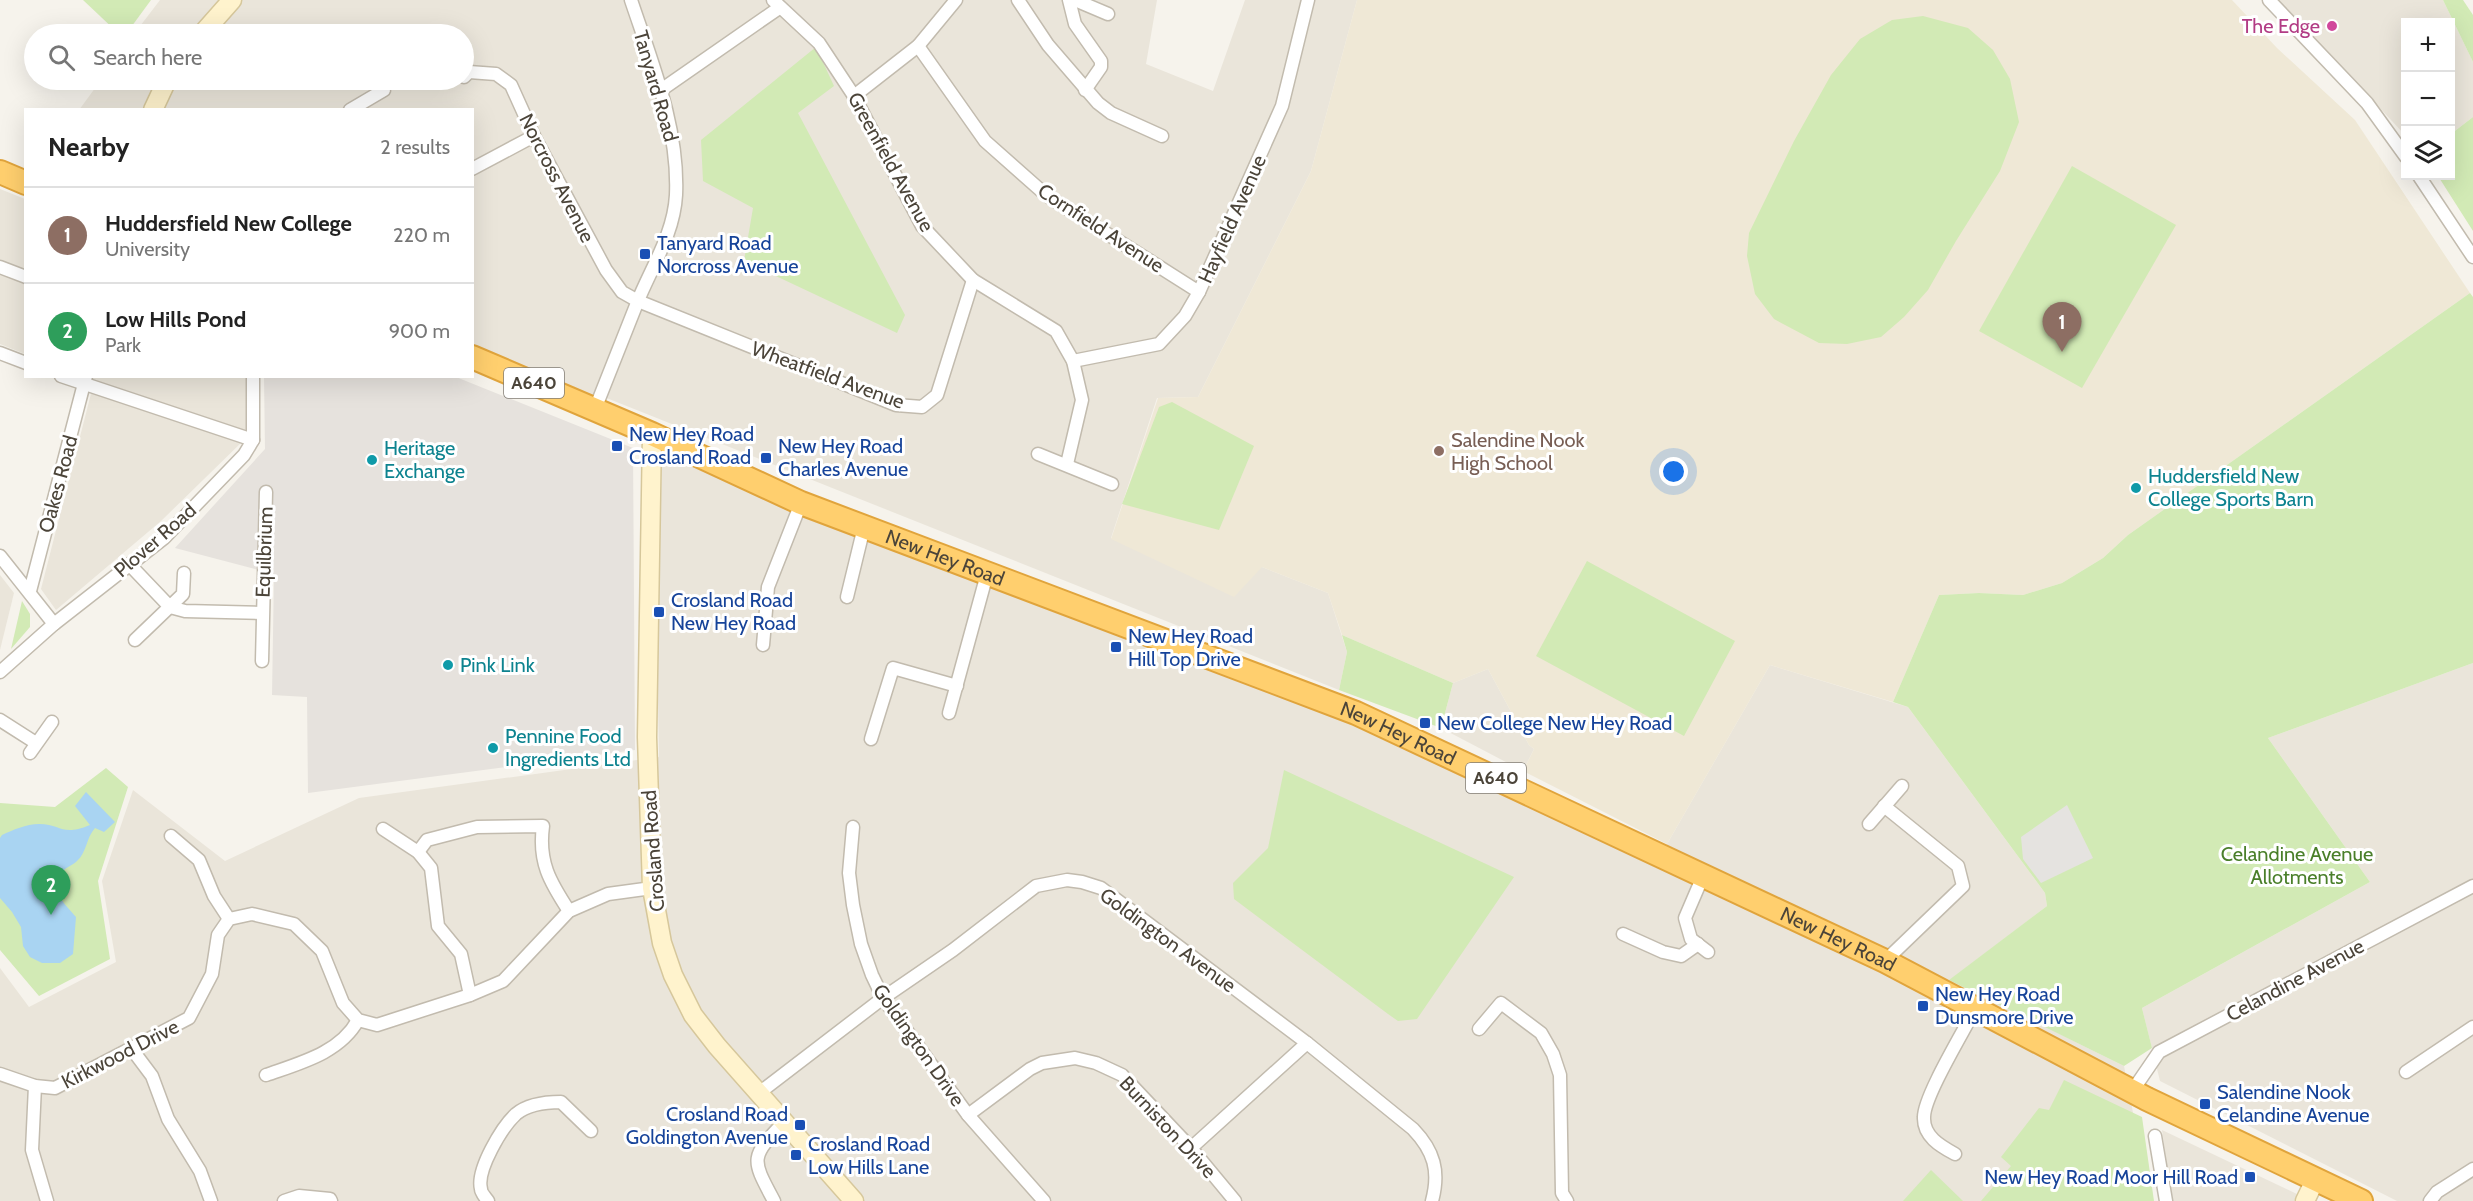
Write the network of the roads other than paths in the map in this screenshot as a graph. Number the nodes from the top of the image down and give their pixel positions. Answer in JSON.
{"nodes":[{"id":1,"x":232,"y":0,"type":"edge"},
{"id":2,"x":631,"y":0,"type":"edge"},
{"id":3,"x":956,"y":0,"type":"edge"},
{"id":4,"x":1018,"y":0,"type":"edge"},
{"id":5,"x":1069,"y":0,"type":"edge"},
{"id":6,"x":1076,"y":0,"type":"edge"},
{"id":7,"x":1308,"y":0,"type":"edge"},
{"id":8,"x":2269,"y":0,"type":"edge"},
{"id":9,"x":776,"y":4,"type":"edge"},
{"id":10,"x":1108,"y":14,"type":"dead end"},
{"id":11,"x":211,"y":24,"type":"edge"},
{"id":12,"x":918,"y":46,"type":"junction"},
{"id":13,"x":474,"y":75,"type":"edge"},
{"id":14,"x":162,"y":90,"type":"edge"},
{"id":15,"x":384,"y":90,"type":"dead end"},
{"id":16,"x":661,"y":90,"type":"junction"},
{"id":17,"x":1084,"y":90,"type":"junction"},
{"id":18,"x":854,"y":96,"type":"junction"},
{"id":19,"x":154,"y":108,"type":"edge"},
{"id":20,"x":354,"y":108,"type":"edge"},
{"id":21,"x":534,"y":136,"type":"junction"},
{"id":22,"x":1162,"y":136,"type":"dead end"},
{"id":23,"x":2401,"y":150,"type":"edge"},
{"id":24,"x":474,"y":168,"type":"edge"},
{"id":25,"x":0,"y":172,"type":"edge"},
{"id":26,"x":2422,"y":180,"type":"edge"},
{"id":27,"x":24,"y":182,"type":"edge"},
{"id":28,"x":2473,"y":257,"type":"edge"},
{"id":29,"x":0,"y":267,"type":"edge"},
{"id":30,"x":24,"y":276,"type":"edge"},
{"id":31,"x":973,"y":280,"type":"junction"},
{"id":32,"x":1199,"y":292,"type":"junction"},
{"id":33,"x":638,"y":301,"type":"junction"},
{"id":34,"x":0,"y":353,"type":"edge"},
{"id":35,"x":474,"y":358,"type":"edge"},
{"id":36,"x":1073,"y":361,"type":"junction"},
{"id":37,"x":24,"y":362,"type":"edge"},
{"id":38,"x":70,"y":378,"type":"edge"},
{"id":39,"x":253,"y":378,"type":"edge"},
{"id":40,"x":85,"y":381,"type":"edge"},
{"id":41,"x":595,"y":410,"type":"junction"},
{"id":42,"x":652,"y":434,"type":"junction"},
{"id":43,"x":253,"y":440,"type":"junction"},
{"id":44,"x":1038,"y":454,"type":"dead end"},
{"id":45,"x":1067,"y":464,"type":"junction"},
{"id":46,"x":1112,"y":484,"type":"dead end"},
{"id":47,"x":266,"y":492,"type":"dead end"},
{"id":48,"x":801,"y":503,"type":"junction"},
{"id":49,"x":864,"y":527,"type":"junction"},
{"id":50,"x":0,"y":556,"type":"edge"},
{"id":51,"x":129,"y":564,"type":"junction"},
{"id":52,"x":184,"y":573,"type":"dead end"},
{"id":53,"x":987,"y":574,"type":"junction"},
{"id":54,"x":30,"y":591,"type":"junction"},
{"id":55,"x":847,"y":597,"type":"dead end"},
{"id":56,"x":170,"y":607,"type":"junction"},
{"id":57,"x":262,"y":613,"type":"junction"},
{"id":58,"x":54,"y":624,"type":"junction"},
{"id":59,"x":135,"y":640,"type":"dead end"},
{"id":60,"x":763,"y":645,"type":"dead end"},
{"id":61,"x":262,"y":661,"type":"dead end"},
{"id":62,"x":0,"y":672,"type":"edge"},
{"id":63,"x":957,"y":686,"type":"junction"},
{"id":64,"x":949,"y":713,"type":"dead end"},
{"id":65,"x":0,"y":720,"type":"edge"},
{"id":66,"x":52,"y":722,"type":"dead end"},
{"id":67,"x":871,"y":739,"type":"dead end"},
{"id":68,"x":1902,"y":786,"type":"dead end"},
{"id":69,"x":1884,"y":806,"type":"junction"},
{"id":70,"x":1869,"y":824,"type":"dead end"},
{"id":71,"x":853,"y":827,"type":"dead end"},
{"id":72,"x":383,"y":829,"type":"dead end"},
{"id":73,"x":171,"y":836,"type":"dead end"},
{"id":74,"x":418,"y":852,"type":"junction"},
{"id":75,"x":1703,"y":876,"type":"junction"},
{"id":76,"x":2473,"y":886,"type":"edge"},
{"id":77,"x":652,"y":888,"type":"junction"},
{"id":78,"x":569,"y":911,"type":"junction"},
{"id":79,"x":228,"y":919,"type":"junction"},
{"id":80,"x":1623,"y":934,"type":"dead end"},
{"id":81,"x":1698,"y":944,"type":"junction"},
{"id":82,"x":1708,"y":952,"type":"dead end"},
{"id":83,"x":1885,"y":961,"type":"junction"},
{"id":84,"x":470,"y":994,"type":"junction"},
{"id":85,"x":884,"y":998,"type":"junction"},
{"id":86,"x":1975,"y":1009,"type":"junction"},
{"id":87,"x":358,"y":1020,"type":"junction"},
{"id":88,"x":2473,"y":1028,"type":"edge"},
{"id":89,"x":1479,"y":1029,"type":"dead end"},
{"id":90,"x":1307,"y":1043,"type":"junction"},
{"id":91,"x":131,"y":1048,"type":"junction"},
{"id":92,"x":2406,"y":1072,"type":"dead end"},
{"id":93,"x":0,"y":1074,"type":"edge"},
{"id":94,"x":266,"y":1075,"type":"dead end"},
{"id":95,"x":35,"y":1086,"type":"junction"},
{"id":96,"x":2133,"y":1090,"type":"junction"},
{"id":97,"x":759,"y":1093,"type":"junction"},
{"id":98,"x":968,"y":1115,"type":"junction"},
{"id":99,"x":784,"y":1122,"type":"junction"},
{"id":100,"x":591,"y":1131,"type":"dead end"},
{"id":101,"x":2155,"y":1136,"type":"dead end"},
{"id":102,"x":1191,"y":1148,"type":"junction"},
{"id":103,"x":1955,"y":1154,"type":"dead end"},
{"id":104,"x":2473,"y":1169,"type":"edge"},
{"id":105,"x":2316,"y":1178,"type":"junction"},
{"id":106,"x":47,"y":1201,"type":"edge"},
{"id":107,"x":211,"y":1201,"type":"edge"},
{"id":108,"x":284,"y":1201,"type":"edge"},
{"id":109,"x":331,"y":1201,"type":"edge"},
{"id":110,"x":488,"y":1201,"type":"edge"},
{"id":111,"x":774,"y":1201,"type":"edge"},
{"id":112,"x":854,"y":1201,"type":"edge"},
{"id":113,"x":1044,"y":1201,"type":"edge"},
{"id":114,"x":1235,"y":1201,"type":"edge"},
{"id":115,"x":1432,"y":1201,"type":"edge"},
{"id":116,"x":1566,"y":1201,"type":"edge"},
{"id":117,"x":2166,"y":1201,"type":"edge"},
{"id":118,"x":2305,"y":1201,"type":"edge"},
{"id":119,"x":2361,"y":1201,"type":"edge"},
{"id":120,"x":2430,"y":1201,"type":"edge"}],
"edges":[{"from":1,"to":11,"type":"street"},
{"from":2,"to":16,"type":"street","name":"Tanyard Road"},
{"from":3,"to":12,"type":"street"},
{"from":4,"to":17,"type":"street"},
{"from":5,"to":17,"type":"street"},
{"from":6,"to":10,"type":"street"},
{"from":7,"to":32,"type":"street","name":"Hayfield Avenue"},
{"from":8,"to":23,"type":"street"},
{"from":9,"to":16,"type":"street"},
{"from":9,"to":18,"type":"street","name":"Greenfield Avenue"},
{"from":12,"to":18,"type":"street"},
{"from":12,"to":32,"type":"street","name":"Cornfield Avenue"},
{"from":13,"to":21,"type":"street","name":"Norcross Avenue"},
{"from":14,"to":19,"type":"street"},
{"from":15,"to":20,"type":"street"},
{"from":16,"to":33,"type":"street","name":"Tanyard Road"},
{"from":17,"to":22,"type":"street"},
{"from":18,"to":31,"type":"street","name":"Greenfield Avenue"},
{"from":21,"to":24,"type":"street"},
{"from":21,"to":33,"type":"street","name":"Norcross Avenue"},
{"from":25,"to":27,"type":"highway"},
{"from":26,"to":28,"type":"street"},
{"from":29,"to":30,"type":"street"},
{"from":31,"to":33,"type":"street","name":"Wheatfield Avenue"},
{"from":31,"to":36,"type":"street","name":"Greenfield Avenue"},
{"from":32,"to":36,"type":"street","name":"Hayfield Avenue"},
{"from":33,"to":41,"type":"street","name":"Tanyard Road"},
{"from":34,"to":37,"type":"street"},
{"from":35,"to":41,"type":"highway","name":"New Hey Road","number":"A640"},
{"from":36,"to":45,"type":"street","name":"Greenfield Avenue"},
{"from":38,"to":40,"type":"street"},
{"from":39,"to":43,"type":"street"},
{"from":40,"to":43,"type":"street"},
{"from":40,"to":54,"type":"street","name":"Oakes Road"},
{"from":41,"to":42,"type":"highway","name":"New Hey Road","number":"A640"},
{"from":42,"to":48,"type":"highway","name":"New Hey Road","number":"A640"},
{"from":42,"to":77,"type":"street","name":"Crosland Road"},
{"from":43,"to":51,"type":"street","name":"Plover Road"},
{"from":44,"to":45,"type":"street"},
{"from":45,"to":46,"type":"street"},
{"from":47,"to":57,"type":"street","name":"Equilbrium"},
{"from":48,"to":49,"type":"highway","name":"New Hey Road","number":"A640"},
{"from":48,"to":60,"type":"street"},
{"from":49,"to":53,"type":"highway","name":"New Hey Road","number":"A640"},
{"from":49,"to":55,"type":"street"},
{"from":50,"to":54,"type":"street"},
{"from":51,"to":56,"type":"street"},
{"from":51,"to":58,"type":"street","name":"Plover Road"},
{"from":52,"to":56,"type":"street"},
{"from":53,"to":63,"type":"street"},
{"from":53,"to":75,"type":"highway","name":"New Hey Road","number":"A640"},
{"from":54,"to":58,"type":"street"},
{"from":56,"to":57,"type":"street","name":"Equilbrium"},
{"from":56,"to":59,"type":"street"},
{"from":57,"to":61,"type":"street","name":"Equilbrium"},
{"from":58,"to":62,"type":"street","name":"Plover Road"},
{"from":63,"to":64,"type":"street"},
{"from":63,"to":67,"type":"street"},
{"from":65,"to":66,"type":"street"},
{"from":68,"to":69,"type":"street"},
{"from":69,"to":70,"type":"street"},
{"from":69,"to":83,"type":"street"},
{"from":71,"to":85,"type":"street","name":"Goldington Drive"},
{"from":72,"to":74,"type":"street"},
{"from":73,"to":79,"type":"street"},
{"from":74,"to":78,"type":"street"},
{"from":74,"to":84,"type":"street"},
{"from":75,"to":81,"type":"street"},
{"from":75,"to":83,"type":"highway","name":"New Hey Road","number":"A640"},
{"from":76,"to":96,"type":"street","name":"Celandine Avenue"},
{"from":77,"to":78,"type":"street"},
{"from":77,"to":97,"type":"street","name":"Crosland Road"},
{"from":78,"to":84,"type":"street"},
{"from":79,"to":87,"type":"street"},
{"from":79,"to":91,"type":"street","name":"Kirkwood Drive"},
{"from":80,"to":81,"type":"street"},
{"from":81,"to":82,"type":"street"},
{"from":83,"to":86,"type":"highway","name":"New Hey Road","number":"A640"},
{"from":84,"to":87,"type":"street"},
{"from":85,"to":90,"type":"street","name":"Goldington Avenue"},
{"from":85,"to":97,"type":"street","name":"Goldington Avenue"},
{"from":85,"to":98,"type":"street","name":"Goldington Drive"},
{"from":86,"to":96,"type":"highway","name":"New Hey Road","number":"A640"},
{"from":86,"to":103,"type":"street"},
{"from":87,"to":94,"type":"street"},
{"from":88,"to":92,"type":"street"},
{"from":89,"to":116,"type":"street"},
{"from":90,"to":102,"type":"street"},
{"from":90,"to":115,"type":"street","name":"Goldington Avenue"},
{"from":91,"to":95,"type":"street","name":"Kirkwood Drive"},
{"from":91,"to":107,"type":"street"},
{"from":93,"to":95,"type":"street","name":"Kirkwood Drive"},
{"from":95,"to":106,"type":"street"},
{"from":96,"to":105,"type":"highway","name":"New Hey Road","number":"A640"},
{"from":97,"to":99,"type":"street","name":"Crosland Road"},
{"from":98,"to":102,"type":"street","name":"Burniston Drive"},
{"from":98,"to":113,"type":"street","name":"Goldington Drive"},
{"from":99,"to":111,"type":"street"},
{"from":99,"to":112,"type":"street","name":"Crosland Road"},
{"from":100,"to":110,"type":"street"},
{"from":101,"to":117,"type":"street"},
{"from":102,"to":114,"type":"street","name":"Burniston Drive"},
{"from":104,"to":120,"type":"street"},
{"from":105,"to":118,"type":"street"},
{"from":105,"to":119,"type":"highway","name":"New Hey Road","number":"A640"},
{"from":108,"to":109,"type":"street"}]}
